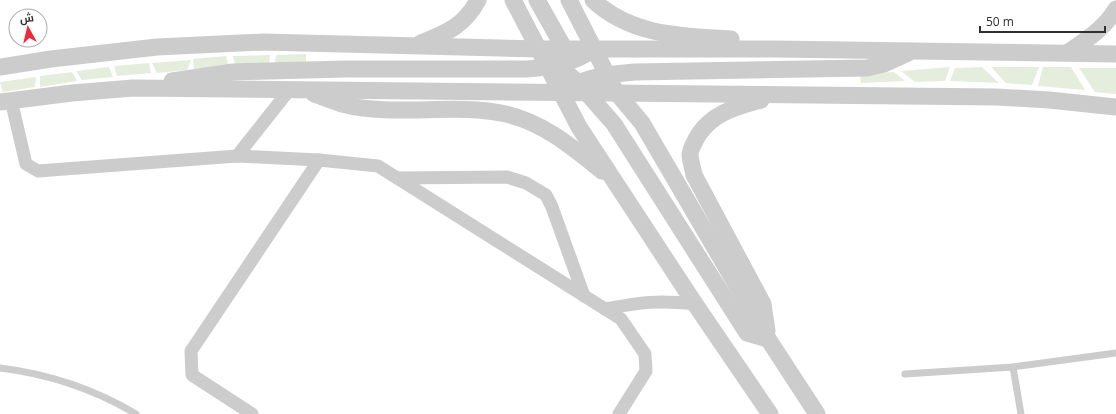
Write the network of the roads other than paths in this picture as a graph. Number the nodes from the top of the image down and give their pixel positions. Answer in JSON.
{"nodes":[{"id":1,"x":478,"y":0,"type":"edge"},
{"id":2,"x":513,"y":0,"type":"edge"},
{"id":3,"x":537,"y":0,"type":"edge"},
{"id":4,"x":569,"y":0,"type":"edge"},
{"id":5,"x":593,"y":0,"type":"edge"},
{"id":6,"x":1116,"y":9,"type":"edge"},
{"id":7,"x":413,"y":46,"type":"junction"},
{"id":8,"x":538,"y":49,"type":"junction"},
{"id":9,"x":776,"y":49,"type":"junction"},
{"id":10,"x":593,"y":50,"type":"junction"},
{"id":11,"x":911,"y":51,"type":"junction"},
{"id":12,"x":1067,"y":53,"type":"junction"},
{"id":13,"x":1116,"y":54,"type":"edge"},
{"id":14,"x":561,"y":61,"type":"junction"},
{"id":15,"x":0,"y":67,"type":"edge"},
{"id":16,"x":606,"y":75,"type":"junction"},
{"id":17,"x":584,"y":85,"type":"junction"},
{"id":18,"x":133,"y":88,"type":"junction"},
{"id":19,"x":296,"y":89,"type":"junction"},
{"id":20,"x":561,"y":92,"type":"junction"},
{"id":21,"x":616,"y":92,"type":"junction"},
{"id":22,"x":776,"y":95,"type":"junction"},
{"id":23,"x":5,"y":101,"type":"edge"},
{"id":24,"x":1116,"y":107,"type":"edge"},
{"id":25,"x":237,"y":156,"type":"junction"},
{"id":26,"x":319,"y":160,"type":"junction"},
{"id":27,"x":397,"y":178,"type":"junction"},
{"id":28,"x":614,"y":181,"type":"junction"},
{"id":29,"x":584,"y":296,"type":"junction"},
{"id":30,"x":695,"y":304,"type":"junction"},
{"id":31,"x":605,"y":309,"type":"junction"},
{"id":32,"x":768,"y":339,"type":"junction"},
{"id":33,"x":1116,"y":353,"type":"edge"},
{"id":34,"x":1013,"y":367,"type":"junction"},
{"id":35,"x":0,"y":368,"type":"edge"},
{"id":36,"x":905,"y":374,"type":"dead end"},
{"id":37,"x":136,"y":414,"type":"edge"},
{"id":38,"x":252,"y":414,"type":"edge"},
{"id":39,"x":619,"y":414,"type":"edge"},
{"id":40,"x":770,"y":414,"type":"edge"},
{"id":41,"x":817,"y":414,"type":"edge"},
{"id":42,"x":1022,"y":414,"type":"edge"}],
"edges":[{"from":1,"to":7,"type":"street"},
{"from":2,"to":8,"type":"street"},
{"from":3,"to":14,"type":"street"},
{"from":4,"to":10,"type":"street"},
{"from":5,"to":9,"type":"street"},
{"from":6,"to":12,"type":"street"},
{"from":7,"to":8,"type":"street"},
{"from":7,"to":15,"type":"street"},
{"from":8,"to":14,"type":"street"},
{"from":8,"to":14,"type":"street"},
{"from":9,"to":10,"type":"street"},
{"from":9,"to":11,"type":"street"},
{"from":10,"to":14,"type":"street"},
{"from":10,"to":16,"type":"street"},
{"from":11,"to":12,"type":"street"},
{"from":11,"to":16,"type":"street"},
{"from":12,"to":13,"type":"street"},
{"from":14,"to":17,"type":"street"},
{"from":14,"to":18,"type":"street"},
{"from":14,"to":20,"type":"street"},
{"from":16,"to":17,"type":"street"},
{"from":16,"to":21,"type":"street"},
{"from":17,"to":20,"type":"street"},
{"from":17,"to":21,"type":"street"},
{"from":17,"to":32,"type":"street"},
{"from":18,"to":19,"type":"street"},
{"from":18,"to":23,"type":"street"},
{"from":19,"to":20,"type":"street"},
{"from":19,"to":25,"type":"street"},
{"from":19,"to":28,"type":"street"},
{"from":20,"to":28,"type":"street"},
{"from":21,"to":22,"type":"street"},
{"from":21,"to":32,"type":"street"},
{"from":22,"to":24,"type":"street"},
{"from":22,"to":32,"type":"street"},
{"from":23,"to":25,"type":"street"},
{"from":25,"to":26,"type":"street"},
{"from":26,"to":27,"type":"street"},
{"from":26,"to":38,"type":"street"},
{"from":27,"to":29,"type":"street"},
{"from":27,"to":29,"type":"street"},
{"from":28,"to":30,"type":"street"},
{"from":29,"to":31,"type":"street"},
{"from":30,"to":31,"type":"street"},
{"from":30,"to":40,"type":"street"},
{"from":31,"to":39,"type":"street"},
{"from":32,"to":41,"type":"street"},
{"from":33,"to":34,"type":"lane"},
{"from":34,"to":36,"type":"lane"},
{"from":34,"to":42,"type":"lane"},
{"from":35,"to":37,"type":"lane"}]}
